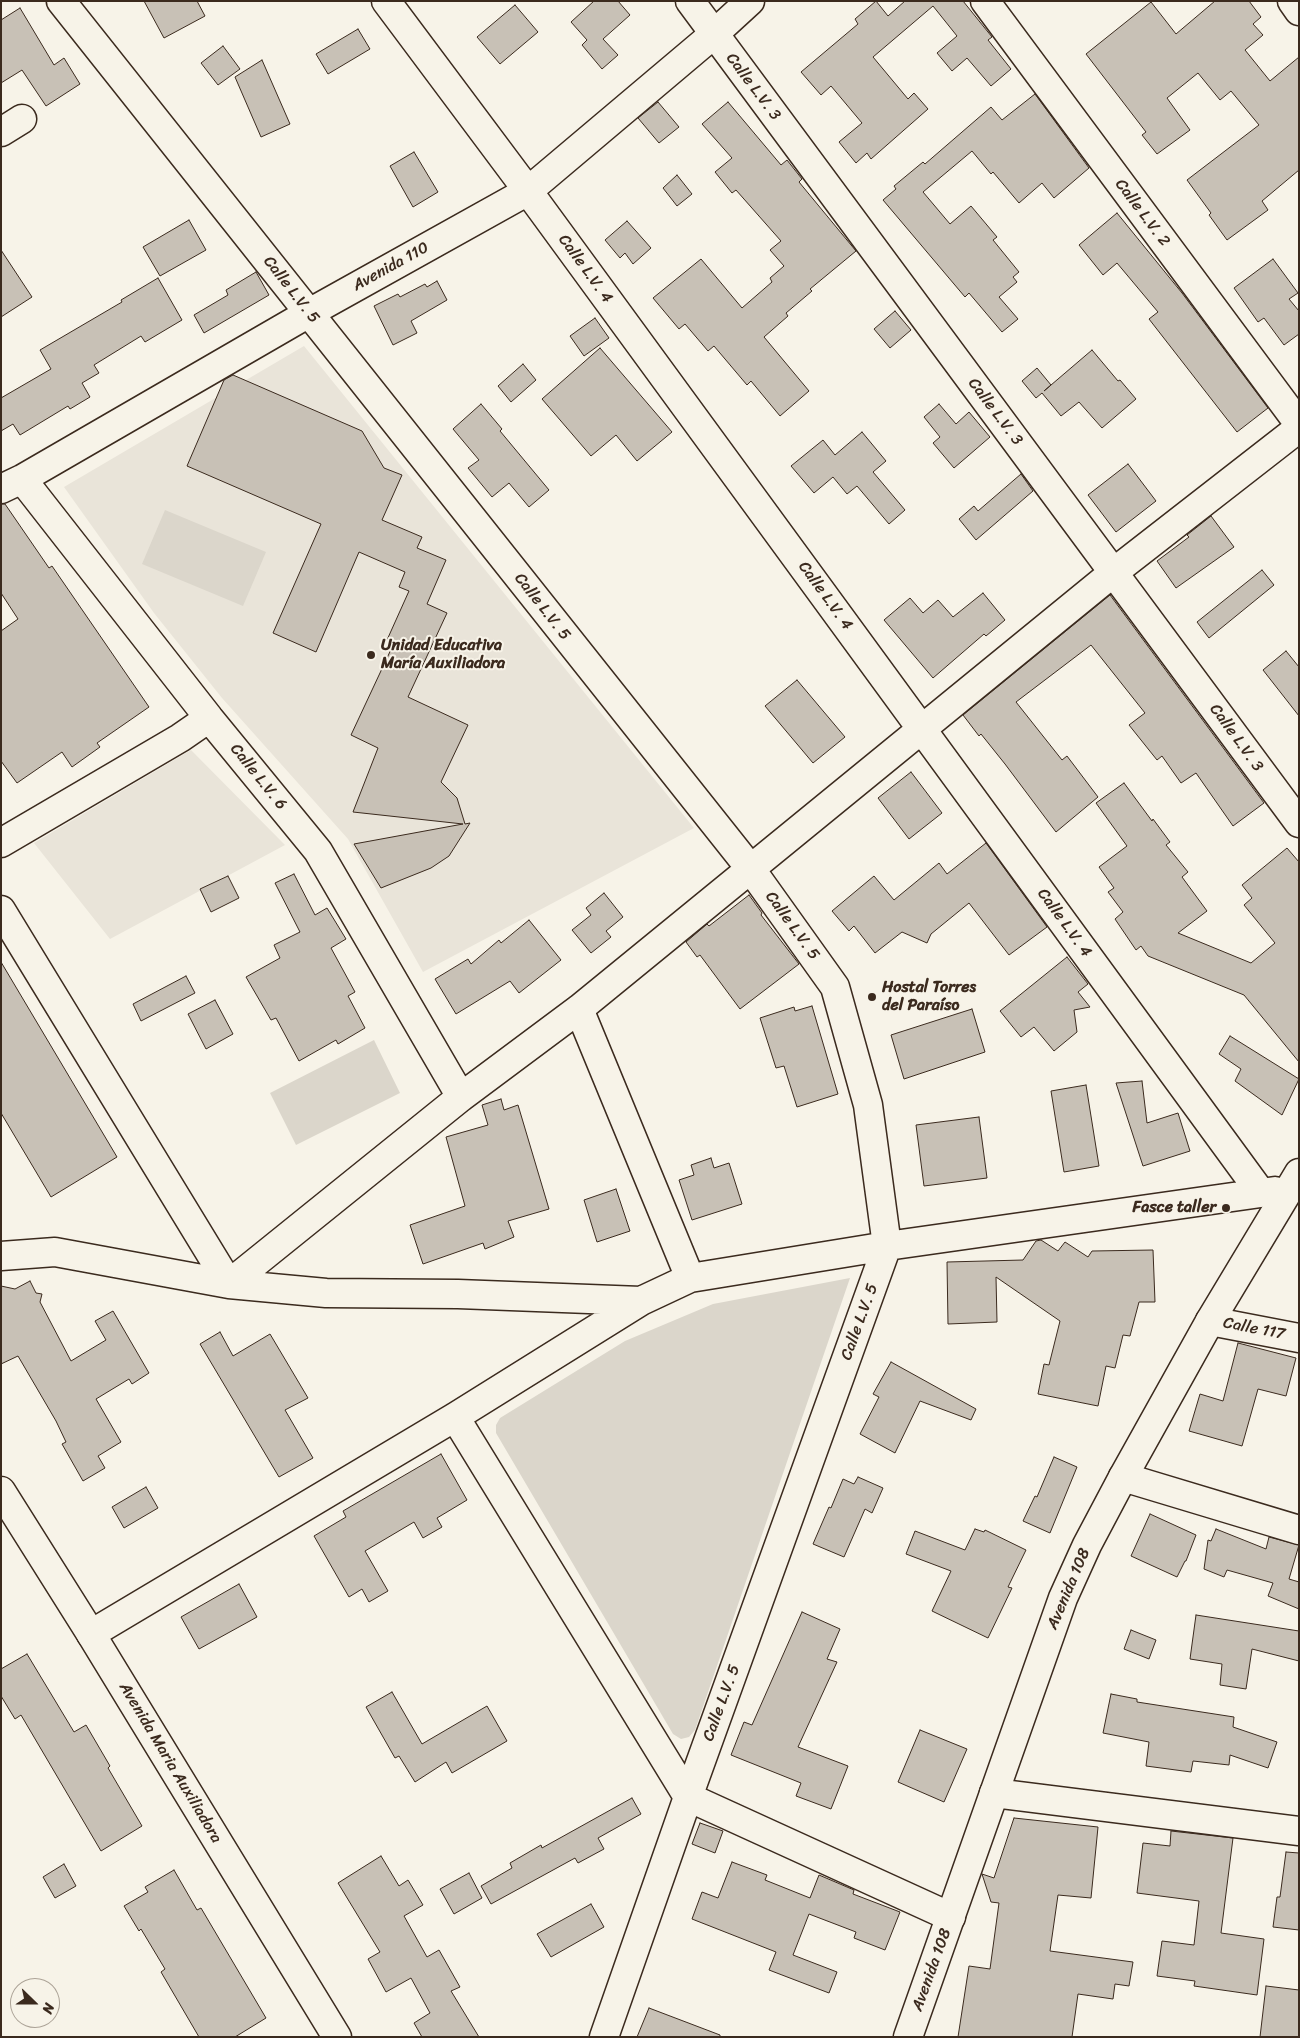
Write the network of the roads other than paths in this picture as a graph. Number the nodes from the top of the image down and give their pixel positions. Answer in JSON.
{"nodes":[{"id":1,"x":61,"y":1,"type":"edge"},
{"id":2,"x":386,"y":1,"type":"edge"},
{"id":3,"x":690,"y":1,"type":"edge"},
{"id":4,"x":750,"y":1,"type":"edge"},
{"id":5,"x":985,"y":1,"type":"edge"},
{"id":6,"x":1292,"y":1,"type":"edge"},
{"id":7,"x":1299,"y":10,"type":"edge"},
{"id":8,"x":714,"y":34,"type":"junction"},
{"id":9,"x":528,"y":191,"type":"junction"},
{"id":10,"x":309,"y":313,"type":"junction"},
{"id":11,"x":1299,"y":426,"type":"edge"},
{"id":12,"x":12,"y":484,"type":"edge"},
{"id":13,"x":1114,"y":572,"type":"junction"},
{"id":14,"x":209,"y":718,"type":"junction"},
{"id":15,"x":922,"y":729,"type":"junction"},
{"id":16,"x":1299,"y":823,"type":"edge"},
{"id":17,"x":1,"y":843,"type":"edge"},
{"id":18,"x":750,"y":868,"type":"junction"},
{"id":19,"x":1,"y":910,"type":"edge"},
{"id":20,"x":579,"y":1009,"type":"junction"},
{"id":21,"x":461,"y":1097,"type":"junction"},
{"id":22,"x":1294,"y":1181,"type":"edge"},
{"id":23,"x":1261,"y":1193,"type":"junction"},
{"id":24,"x":887,"y":1246,"type":"junction"},
{"id":25,"x":1,"y":1256,"type":"edge"},
{"id":26,"x":690,"y":1278,"type":"junction"},
{"id":27,"x":230,"y":1284,"type":"junction"},
{"id":28,"x":642,"y":1301,"type":"junction"},
{"id":29,"x":1210,"y":1320,"type":"junction"},
{"id":30,"x":1299,"y":1338,"type":"edge"},
{"id":31,"x":455,"y":1417,"type":"junction"},
{"id":32,"x":1123,"y":1477,"type":"junction"},
{"id":33,"x":4,"y":1502,"type":"edge"},
{"id":34,"x":1299,"y":1530,"type":"edge"},
{"id":35,"x":91,"y":1634,"type":"junction"},
{"id":36,"x":994,"y":1793,"type":"junction"},
{"id":37,"x":688,"y":1797,"type":"junction"},
{"id":38,"x":1299,"y":1831,"type":"edge"},
{"id":39,"x":951,"y":1917,"type":"junction"},
{"id":40,"x":337,"y":2037,"type":"edge"},
{"id":41,"x":604,"y":2037,"type":"edge"},
{"id":42,"x":908,"y":2037,"type":"edge"}],
"edges":[{"from":1,"to":10,"type":"street","name":"Calle L.V. 5"},
{"from":2,"to":9,"type":"street","name":"Calle L.V. 4"},
{"from":3,"to":8,"type":"street","name":"Calle L.V. 3"},
{"from":4,"to":8,"type":"street","name":"Avenida 110"},
{"from":5,"to":11,"type":"street","name":"Calle L.V. 2"},
{"from":6,"to":7,"type":"street"},
{"from":8,"to":9,"type":"street","name":"Avenida 110"},
{"from":8,"to":13,"type":"street","name":"Calle L.V. 3"},
{"from":9,"to":10,"type":"street","name":"Avenida 110"},
{"from":9,"to":15,"type":"street","name":"Calle L.V. 4"},
{"from":10,"to":12,"type":"street","name":"Avenida 110"},
{"from":10,"to":18,"type":"street","name":"Calle L.V. 5"},
{"from":11,"to":13,"type":"street"},
{"from":12,"to":14,"type":"street","name":"Calle L.V. 6"},
{"from":13,"to":15,"type":"street"},
{"from":13,"to":16,"type":"street","name":"Calle L.V. 3"},
{"from":14,"to":17,"type":"street"},
{"from":14,"to":21,"type":"street","name":"Calle L.V. 6"},
{"from":15,"to":18,"type":"street"},
{"from":15,"to":23,"type":"street","name":"Calle L.V. 4"},
{"from":18,"to":20,"type":"street"},
{"from":18,"to":24,"type":"street","name":"Calle L.V. 5"},
{"from":19,"to":27,"type":"street"},
{"from":20,"to":21,"type":"street"},
{"from":20,"to":26,"type":"street"},
{"from":21,"to":27,"type":"street"},
{"from":22,"to":23,"type":"street"},
{"from":22,"to":29,"type":"street","name":"Avenida 108"},
{"from":23,"to":24,"type":"street"},
{"from":24,"to":26,"type":"street"},
{"from":24,"to":37,"type":"street","name":"Calle L.V. 5"},
{"from":25,"to":27,"type":"street"},
{"from":26,"to":28,"type":"street"},
{"from":27,"to":28,"type":"street"},
{"from":28,"to":31,"type":"street"},
{"from":29,"to":30,"type":"street","name":"Calle 117"},
{"from":29,"to":32,"type":"street","name":"Avenida 108"},
{"from":31,"to":35,"type":"street"},
{"from":31,"to":37,"type":"street"},
{"from":32,"to":34,"type":"street"},
{"from":32,"to":36,"type":"street","name":"Avenida 108"},
{"from":33,"to":35,"type":"street","name":"Avenida Maria Auxiliadora"},
{"from":35,"to":40,"type":"street","name":"Avenida Maria Auxiliadora"},
{"from":36,"to":38,"type":"street"},
{"from":36,"to":39,"type":"street","name":"Avenida 108"},
{"from":37,"to":39,"type":"street"},
{"from":37,"to":41,"type":"street","name":"Calle L.V. 5"},
{"from":39,"to":42,"type":"street","name":"Avenida 108"}]}
